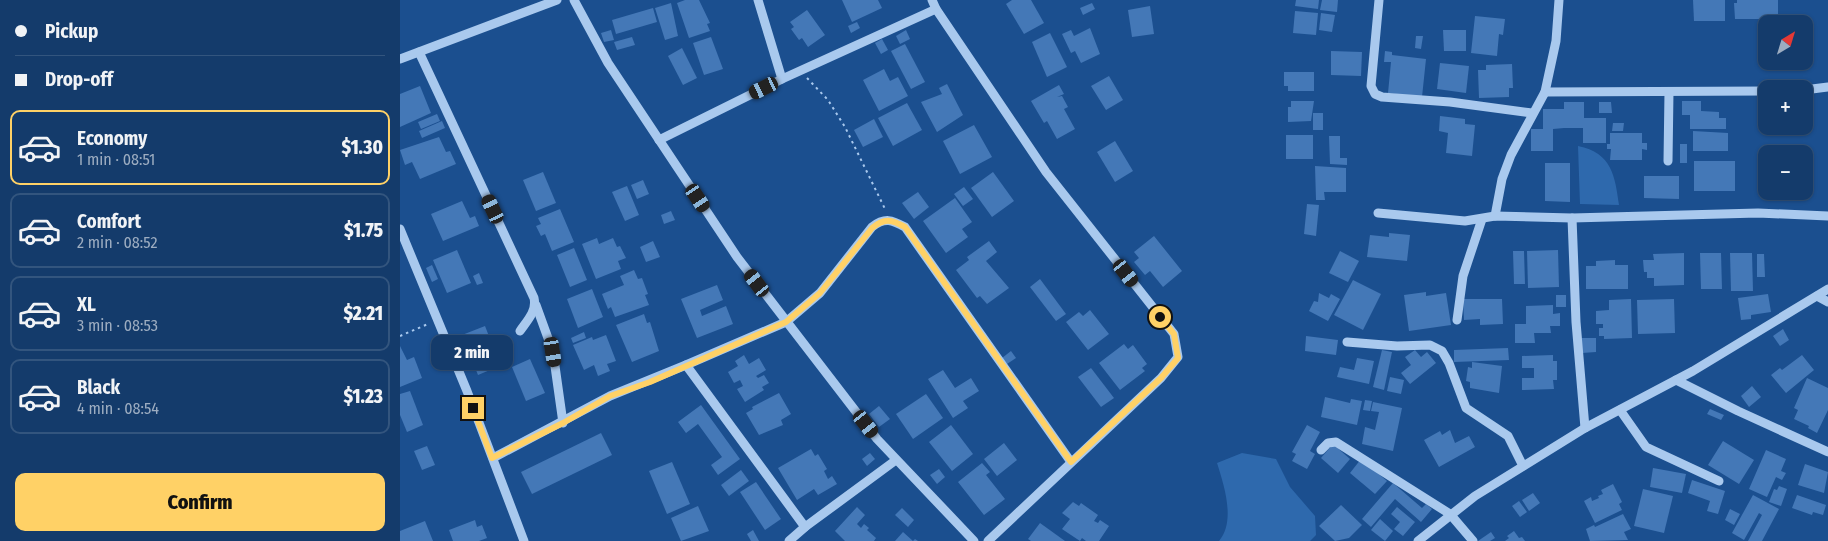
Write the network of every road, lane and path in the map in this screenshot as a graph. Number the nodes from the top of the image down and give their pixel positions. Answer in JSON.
{"nodes":[{"id":1,"x":557,"y":0,"type":"edge"},
{"id":2,"x":574,"y":0,"type":"edge"},
{"id":3,"x":758,"y":0,"type":"edge"},
{"id":4,"x":932,"y":0,"type":"edge"},
{"id":5,"x":1378,"y":0,"type":"edge"},
{"id":6,"x":1559,"y":0,"type":"edge"},
{"id":7,"x":936,"y":9,"type":"junction"},
{"id":8,"x":419,"y":52,"type":"junction"},
{"id":9,"x":400,"y":59,"type":"edge"},
{"id":10,"x":801,"y":71,"type":"junction"},
{"id":11,"x":782,"y":79,"type":"junction"},
{"id":12,"x":1828,"y":87,"type":"edge"},
{"id":13,"x":1813,"y":89,"type":"edge"},
{"id":14,"x":1758,"y":91,"type":"edge"},
{"id":15,"x":1545,"y":92,"type":"junction"},
{"id":16,"x":1669,"y":92,"type":"junction"},
{"id":17,"x":1532,"y":113,"type":"junction"},
{"id":18,"x":659,"y":140,"type":"junction"},
{"id":19,"x":1668,"y":161,"type":"dead end"},
{"id":20,"x":1378,"y":213,"type":"dead end"},
{"id":21,"x":1495,"y":216,"type":"junction"},
{"id":22,"x":1828,"y":216,"type":"edge"},
{"id":23,"x":1572,"y":218,"type":"junction"},
{"id":24,"x":1482,"y":219,"type":"junction"},
{"id":25,"x":891,"y":220,"type":"junction"},
{"id":26,"x":400,"y":229,"type":"edge"},
{"id":27,"x":1828,"y":289,"type":"edge"},
{"id":28,"x":1817,"y":296,"type":"junction"},
{"id":29,"x":1828,"y":302,"type":"edge"},
{"id":30,"x":536,"y":305,"type":"junction"},
{"id":31,"x":438,"y":320,"type":"junction"},
{"id":32,"x":1457,"y":320,"type":"dead end"},
{"id":33,"x":786,"y":322,"type":"junction"},
{"id":34,"x":520,"y":331,"type":"dead end"},
{"id":35,"x":400,"y":336,"type":"edge"},
{"id":36,"x":1347,"y":342,"type":"dead end"},
{"id":37,"x":686,"y":365,"type":"junction"},
{"id":38,"x":1676,"y":380,"type":"junction"},
{"id":39,"x":1620,"y":410,"type":"junction"},
{"id":40,"x":563,"y":423,"type":"junction"},
{"id":41,"x":1585,"y":428,"type":"junction"},
{"id":42,"x":1321,"y":450,"type":"dead end"},
{"id":43,"x":1828,"y":452,"type":"edge"},
{"id":44,"x":492,"y":458,"type":"junction"},
{"id":45,"x":896,"y":460,"type":"junction"},
{"id":46,"x":1071,"y":462,"type":"junction"},
{"id":47,"x":1523,"y":466,"type":"junction"},
{"id":48,"x":1719,"y":481,"type":"dead end"},
{"id":49,"x":1450,"y":514,"type":"junction"},
{"id":50,"x":805,"y":527,"type":"junction"},
{"id":51,"x":524,"y":541,"type":"edge"},
{"id":52,"x":788,"y":541,"type":"edge"},
{"id":53,"x":974,"y":541,"type":"edge"},
{"id":54,"x":988,"y":541,"type":"edge"},
{"id":55,"x":1418,"y":541,"type":"edge"},
{"id":56,"x":1473,"y":541,"type":"edge"}],
"edges":[{"from":1,"to":8,"type":"street"},
{"from":2,"to":18,"type":"street"},
{"from":3,"to":11,"type":"street"},
{"from":4,"to":7,"type":"street"},
{"from":5,"to":17,"type":"street"},
{"from":6,"to":15,"type":"street"},
{"from":7,"to":10,"type":"street"},
{"from":7,"to":46,"type":"street"},
{"from":8,"to":9,"type":"street"},
{"from":8,"to":30,"type":"street"},
{"from":10,"to":11,"type":"street"},
{"from":10,"to":25,"type":"path"},
{"from":11,"to":18,"type":"street"},
{"from":12,"to":13,"type":"street"},
{"from":14,"to":16,"type":"street"},
{"from":15,"to":16,"type":"street"},
{"from":15,"to":17,"type":"street"},
{"from":16,"to":19,"type":"street"},
{"from":17,"to":21,"type":"street"},
{"from":18,"to":33,"type":"street"},
{"from":20,"to":24,"type":"street"},
{"from":21,"to":23,"type":"street"},
{"from":21,"to":24,"type":"street"},
{"from":22,"to":23,"type":"street"},
{"from":23,"to":41,"type":"street"},
{"from":24,"to":32,"type":"street"},
{"from":25,"to":33,"type":"street"},
{"from":25,"to":46,"type":"street"},
{"from":26,"to":31,"type":"street"},
{"from":27,"to":28,"type":"street"},
{"from":28,"to":29,"type":"street"},
{"from":28,"to":38,"type":"street"},
{"from":30,"to":34,"type":"street"},
{"from":30,"to":40,"type":"street"},
{"from":31,"to":35,"type":"path"},
{"from":31,"to":44,"type":"street"},
{"from":33,"to":37,"type":"street"},
{"from":33,"to":45,"type":"street"},
{"from":36,"to":47,"type":"street"},
{"from":37,"to":40,"type":"street"},
{"from":37,"to":50,"type":"street"},
{"from":38,"to":39,"type":"street"},
{"from":38,"to":43,"type":"street"},
{"from":39,"to":41,"type":"street"},
{"from":39,"to":48,"type":"street"},
{"from":40,"to":44,"type":"street"},
{"from":41,"to":47,"type":"street"},
{"from":42,"to":49,"type":"street"},
{"from":44,"to":51,"type":"street"},
{"from":45,"to":50,"type":"street"},
{"from":45,"to":53,"type":"street"},
{"from":46,"to":54,"type":"street"},
{"from":47,"to":49,"type":"street"},
{"from":49,"to":55,"type":"street"},
{"from":49,"to":56,"type":"street"},
{"from":50,"to":52,"type":"street"}]}
